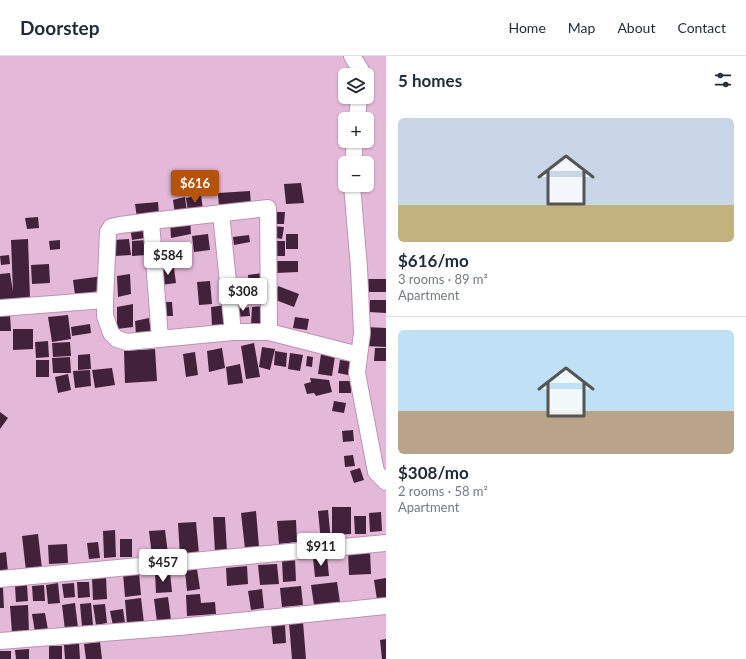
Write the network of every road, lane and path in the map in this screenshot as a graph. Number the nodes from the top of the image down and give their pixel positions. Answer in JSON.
{"nodes":[{"id":1,"x":352,"y":56,"type":"edge"},
{"id":2,"x":360,"y":68,"type":"edge"},
{"id":3,"x":353,"y":192,"type":"edge"},
{"id":4,"x":222,"y":213,"type":"junction"},
{"id":5,"x":151,"y":221,"type":"junction"},
{"id":6,"x":105,"y":300,"type":"junction"},
{"id":7,"x":0,"y":308,"type":"edge"},
{"id":8,"x":233,"y":332,"type":"junction"},
{"id":9,"x":269,"y":332,"type":"junction"},
{"id":10,"x":160,"y":339,"type":"junction"},
{"id":11,"x":359,"y":355,"type":"junction"},
{"id":12,"x":386,"y":482,"type":"edge"},
{"id":13,"x":386,"y":542,"type":"edge"},
{"id":14,"x":0,"y":579,"type":"edge"},
{"id":15,"x":386,"y":606,"type":"edge"},
{"id":16,"x":0,"y":641,"type":"edge"}],
"edges":[{"from":1,"to":2,"type":"street"},
{"from":3,"to":11,"type":"street"},
{"from":4,"to":5,"type":"street"},
{"from":4,"to":8,"type":"street"},
{"from":4,"to":9,"type":"street"},
{"from":5,"to":6,"type":"street"},
{"from":5,"to":10,"type":"street"},
{"from":6,"to":7,"type":"street"},
{"from":6,"to":10,"type":"street"},
{"from":8,"to":9,"type":"street"},
{"from":8,"to":10,"type":"street"},
{"from":9,"to":11,"type":"street"},
{"from":11,"to":12,"type":"street"},
{"from":13,"to":14,"type":"street"},
{"from":15,"to":16,"type":"street"}]}
